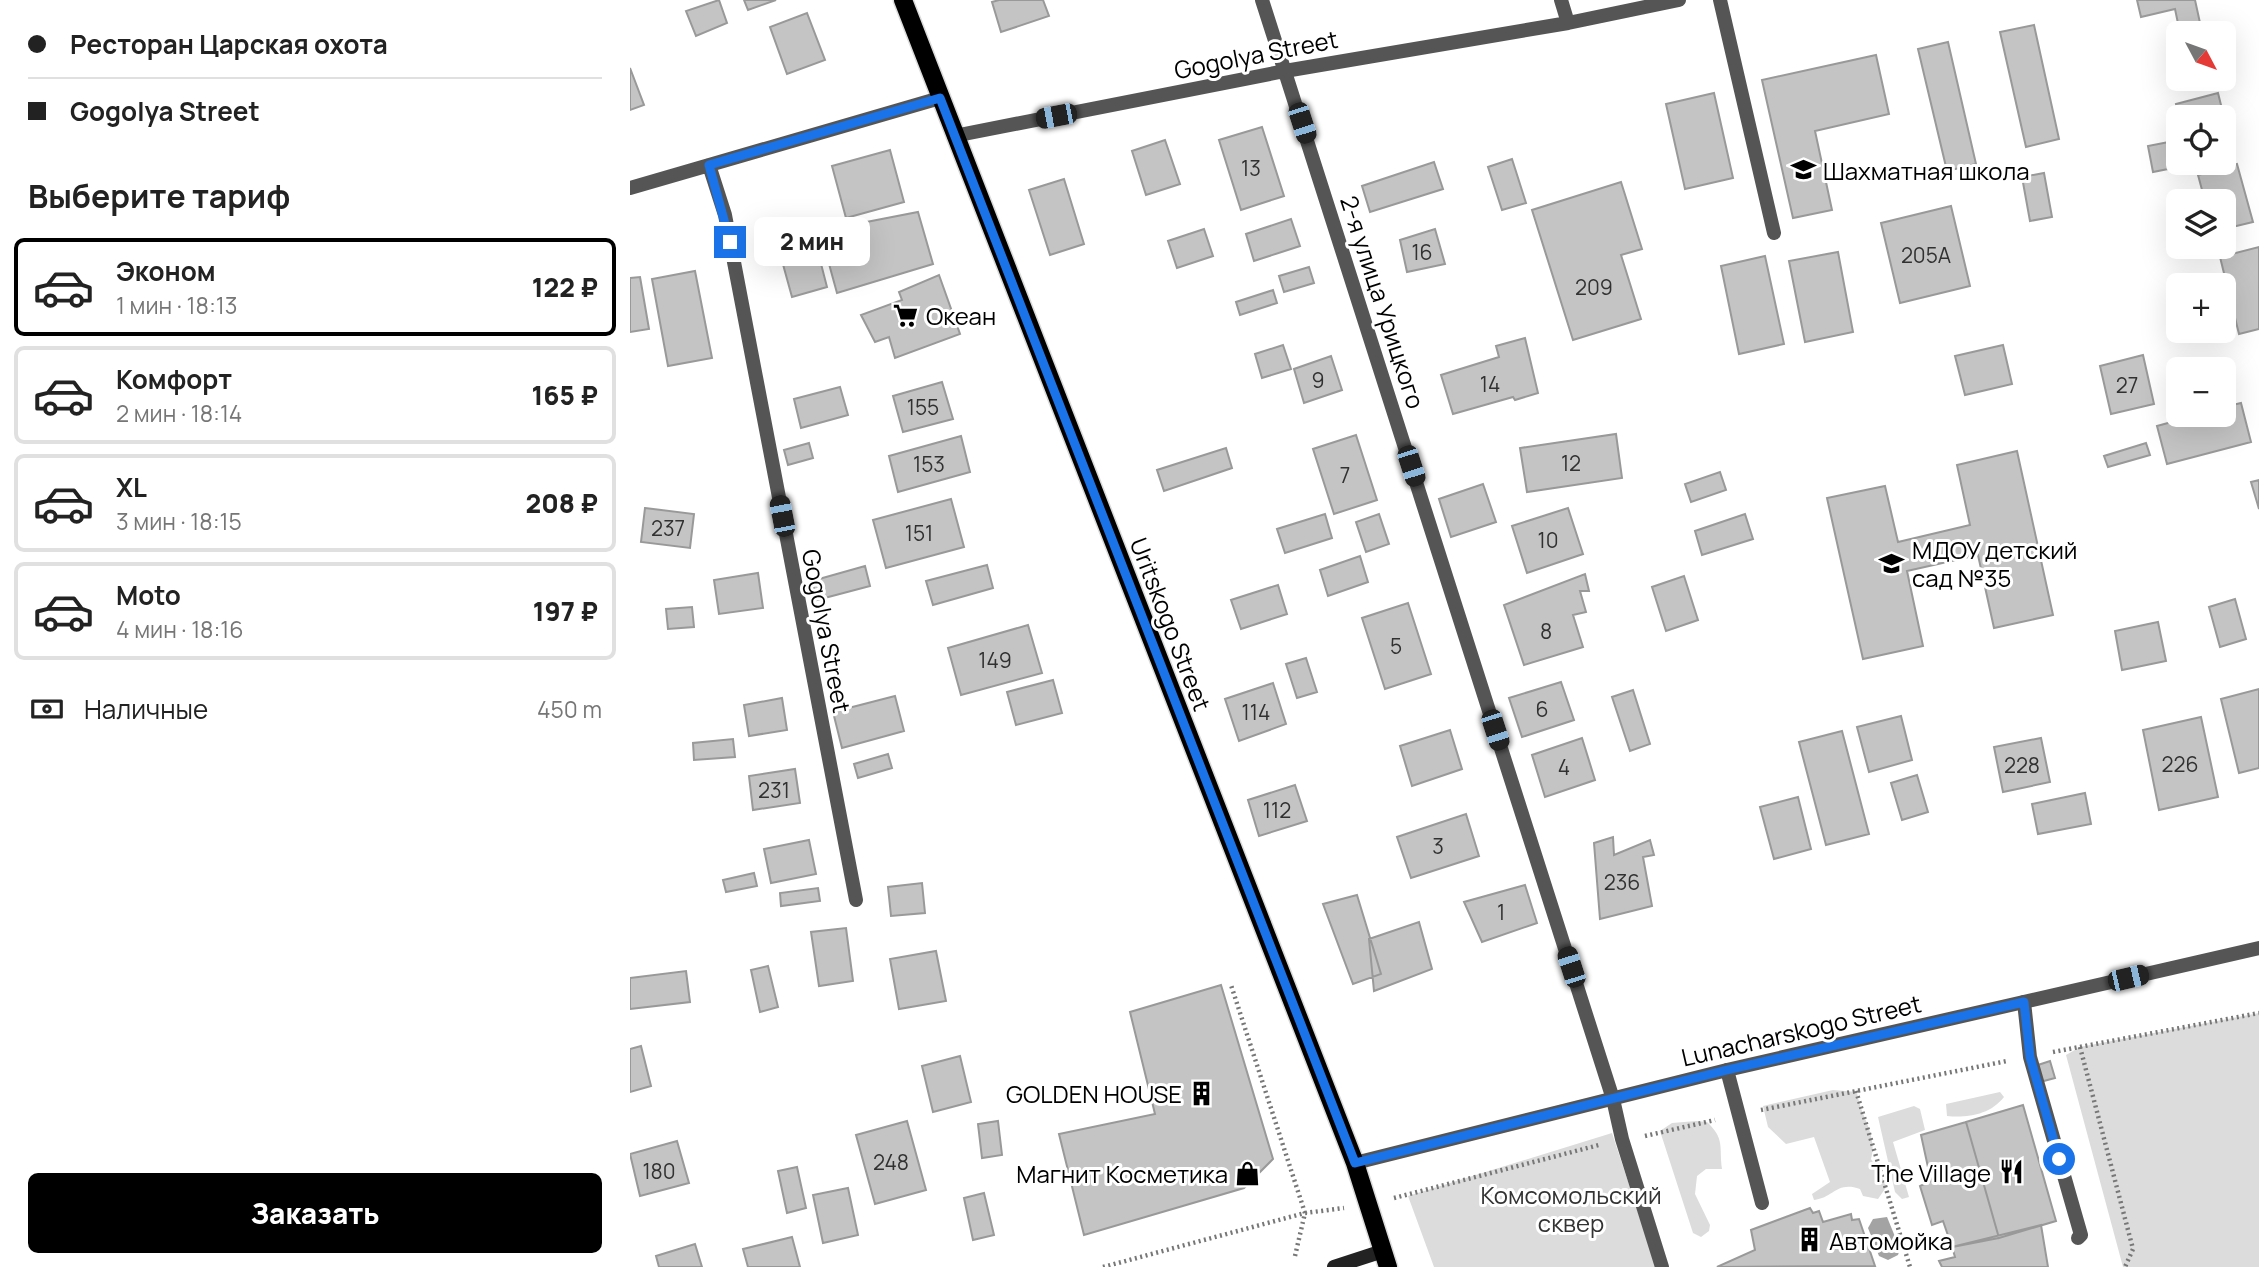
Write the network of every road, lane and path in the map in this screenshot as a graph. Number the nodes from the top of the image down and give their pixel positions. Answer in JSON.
{"nodes":[{"id":1,"x":903,"y":0,"type":"edge"},
{"id":2,"x":1262,"y":0,"type":"edge"},
{"id":3,"x":1561,"y":0,"type":"edge"},
{"id":4,"x":1679,"y":0,"type":"edge"},
{"id":5,"x":1720,"y":0,"type":"edge"},
{"id":6,"x":1568,"y":23,"type":"junction"},
{"id":7,"x":1285,"y":71,"type":"junction"},
{"id":8,"x":940,"y":98,"type":"junction"},
{"id":9,"x":954,"y":136,"type":"junction"},
{"id":10,"x":709,"y":165,"type":"junction"},
{"id":11,"x":630,"y":188,"type":"edge"},
{"id":12,"x":1774,"y":233,"type":"dead end"},
{"id":13,"x":856,"y":900,"type":"dead end"},
{"id":14,"x":2259,"y":948,"type":"edge"},
{"id":15,"x":1231,"y":985,"type":"dead end"},
{"id":16,"x":2024,"y":1002,"type":"junction"},
{"id":17,"x":2259,"y":1013,"type":"edge"},
{"id":18,"x":2080,"y":1047,"type":"junction"},
{"id":19,"x":2030,"y":1057,"type":"junction"},
{"id":20,"x":1727,"y":1070,"type":"junction"},
{"id":21,"x":1856,"y":1091,"type":"junction"},
{"id":22,"x":1613,"y":1099,"type":"junction"},
{"id":23,"x":1738,"y":1115,"type":"junction"},
{"id":24,"x":1622,"y":1139,"type":"junction"},
{"id":25,"x":1355,"y":1163,"type":"junction"},
{"id":26,"x":1762,"y":1203,"type":"dead end"},
{"id":27,"x":1368,"y":1205,"type":"junction"},
{"id":28,"x":1305,"y":1213,"type":"junction"},
{"id":29,"x":2078,"y":1238,"type":"dead end"},
{"id":30,"x":1295,"y":1256,"type":"dead end"},
{"id":31,"x":1386,"y":1259,"type":"edge"},
{"id":32,"x":1103,"y":1267,"type":"edge"},
{"id":33,"x":1334,"y":1267,"type":"edge"},
{"id":34,"x":1662,"y":1267,"type":"edge"},
{"id":35,"x":1910,"y":1267,"type":"edge"},
{"id":36,"x":2124,"y":1267,"type":"edge"}],
"edges":[{"from":1,"to":8,"type":"main road","name":"Uritskogo Street"},
{"from":2,"to":7,"type":"street","name":"2-я улица Урицкого"},
{"from":3,"to":6,"type":"street"},
{"from":4,"to":6,"type":"street","name":"Gogolya Street"},
{"from":5,"to":12,"type":"street"},
{"from":6,"to":7,"type":"street","name":"Gogolya Street"},
{"from":7,"to":9,"type":"street","name":"Gogolya Street"},
{"from":7,"to":22,"type":"street","name":"2-я улица Урицкого"},
{"from":8,"to":9,"type":"main road","name":"Uritskogo Street"},
{"from":8,"to":10,"type":"street"},
{"from":9,"to":25,"type":"main road","name":"Uritskogo Street"},
{"from":10,"to":11,"type":"street"},
{"from":10,"to":13,"type":"street","name":"Gogolya Street"},
{"from":14,"to":16,"type":"street","name":"Lunacharskogo Street"},
{"from":15,"to":28,"type":"path"},
{"from":16,"to":19,"type":"street"},
{"from":16,"to":20,"type":"street","name":"Lunacharskogo Street"},
{"from":17,"to":18,"type":"path"},
{"from":18,"to":19,"type":"path"},
{"from":18,"to":36,"type":"path"},
{"from":19,"to":21,"type":"path"},
{"from":19,"to":29,"type":"street"},
{"from":20,"to":22,"type":"street","name":"Lunacharskogo Street"},
{"from":20,"to":23,"type":"street"},
{"from":21,"to":23,"type":"path"},
{"from":21,"to":35,"type":"path"},
{"from":22,"to":24,"type":"street","name":"2-я улица Урицкого"},
{"from":22,"to":25,"type":"street","name":"Lunacharskogo Street"},
{"from":23,"to":24,"type":"path"},
{"from":23,"to":26,"type":"street"},
{"from":24,"to":27,"type":"path"},
{"from":24,"to":34,"type":"street","name":"2-я улица Урицкого"},
{"from":25,"to":27,"type":"main road","name":"Uritskogo Street"},
{"from":27,"to":28,"type":"path"},
{"from":27,"to":31,"type":"main road","name":"Uritskogo Street"},
{"from":28,"to":30,"type":"path"},
{"from":28,"to":32,"type":"path"},
{"from":31,"to":33,"type":"main road"}]}
